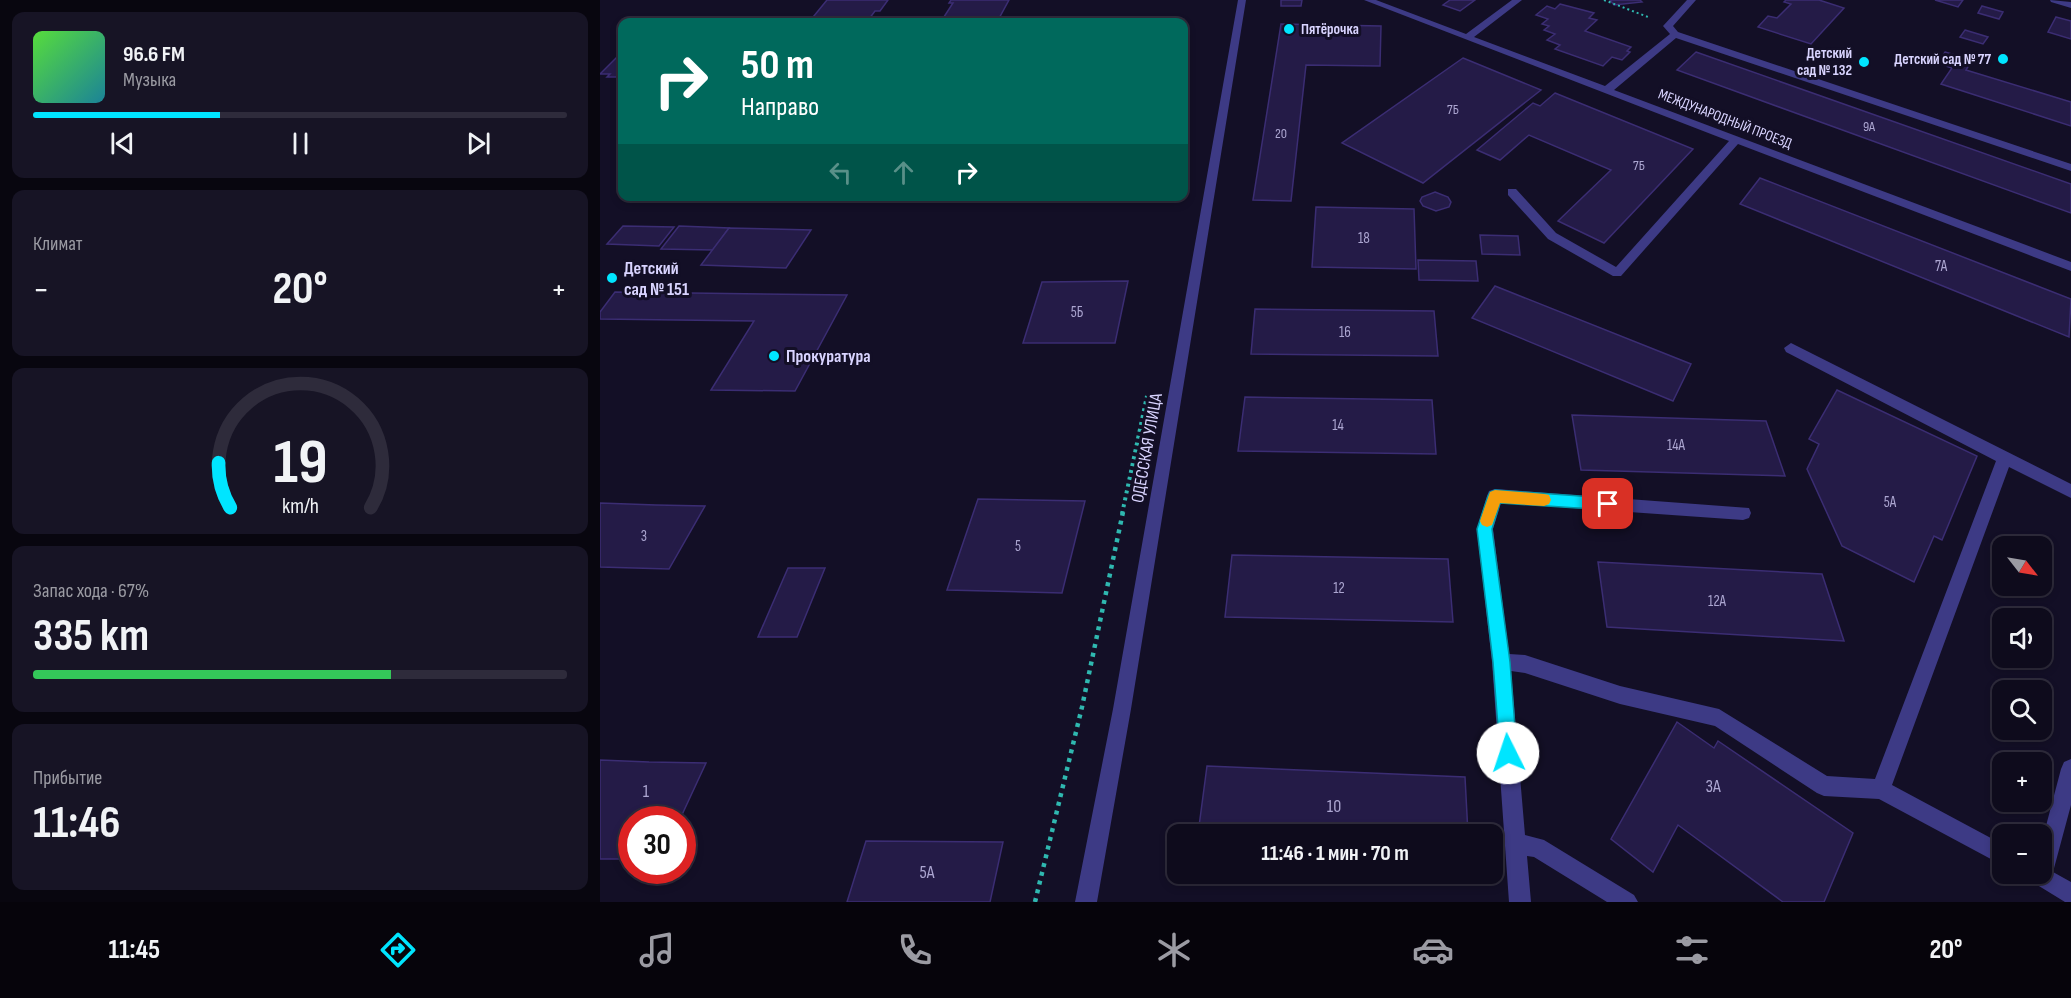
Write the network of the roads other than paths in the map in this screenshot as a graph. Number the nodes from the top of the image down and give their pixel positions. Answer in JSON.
{"nodes":[{"id":1,"x":1242,"y":0,"type":"edge"},
{"id":2,"x":1368,"y":0,"type":"edge"},
{"id":3,"x":1518,"y":0,"type":"edge"},
{"id":4,"x":1692,"y":0,"type":"edge"},
{"id":5,"x":2054,"y":0,"type":"edge"},
{"id":6,"x":2071,"y":5,"type":"edge"},
{"id":7,"x":1671,"y":30,"type":"junction"},
{"id":8,"x":1468,"y":37,"type":"junction"},
{"id":9,"x":1608,"y":90,"type":"junction"},
{"id":10,"x":1737,"y":140,"type":"junction"},
{"id":11,"x":2071,"y":168,"type":"edge"},
{"id":12,"x":1512,"y":192,"type":"dead end"},
{"id":13,"x":2071,"y":267,"type":"edge"},
{"id":14,"x":1791,"y":348,"type":"dead end"},
{"id":15,"x":2005,"y":458,"type":"junction"},
{"id":16,"x":2071,"y":491,"type":"edge"},
{"id":17,"x":1743,"y":513,"type":"dead end"},
{"id":18,"x":1502,"y":662,"type":"junction"},
{"id":19,"x":2071,"y":769,"type":"edge"},
{"id":20,"x":1881,"y":789,"type":"junction"},
{"id":21,"x":2052,"y":831,"type":"edge"},
{"id":22,"x":1515,"y":844,"type":"junction"},
{"id":23,"x":1992,"y":850,"type":"edge"},
{"id":24,"x":2052,"y":882,"type":"edge"},
{"id":25,"x":2071,"y":894,"type":"edge"},
{"id":26,"x":1086,"y":902,"type":"edge"},
{"id":27,"x":1520,"y":902,"type":"edge"},
{"id":28,"x":1627,"y":902,"type":"edge"}],
"edges":[{"from":1,"to":26,"type":"street","name":"ОДЕССКАЯ УЛИЦА"},
{"from":2,"to":8,"type":"street","name":"МЕЖДУНАРОДНЫЙ ПРОЕЗД"},
{"from":3,"to":8,"type":"street"},
{"from":4,"to":7,"type":"street"},
{"from":5,"to":6,"type":"street"},
{"from":7,"to":9,"type":"street"},
{"from":7,"to":11,"type":"street"},
{"from":8,"to":9,"type":"street","name":"МЕЖДУНАРОДНЫЙ ПРОЕЗД"},
{"from":9,"to":10,"type":"street","name":"МЕЖДУНАРОДНЫЙ ПРОЕЗД"},
{"from":10,"to":12,"type":"street"},
{"from":10,"to":13,"type":"street","name":"МЕЖДУНАРОДНЫЙ ПРОЕЗД"},
{"from":14,"to":15,"type":"street"},
{"from":15,"to":16,"type":"street"},
{"from":15,"to":20,"type":"street"},
{"from":17,"to":18,"type":"street"},
{"from":18,"to":20,"type":"street"},
{"from":18,"to":22,"type":"street"},
{"from":19,"to":21,"type":"street"},
{"from":20,"to":23,"type":"street"},
{"from":22,"to":27,"type":"street"},
{"from":22,"to":28,"type":"street"},
{"from":24,"to":25,"type":"street"}]}
